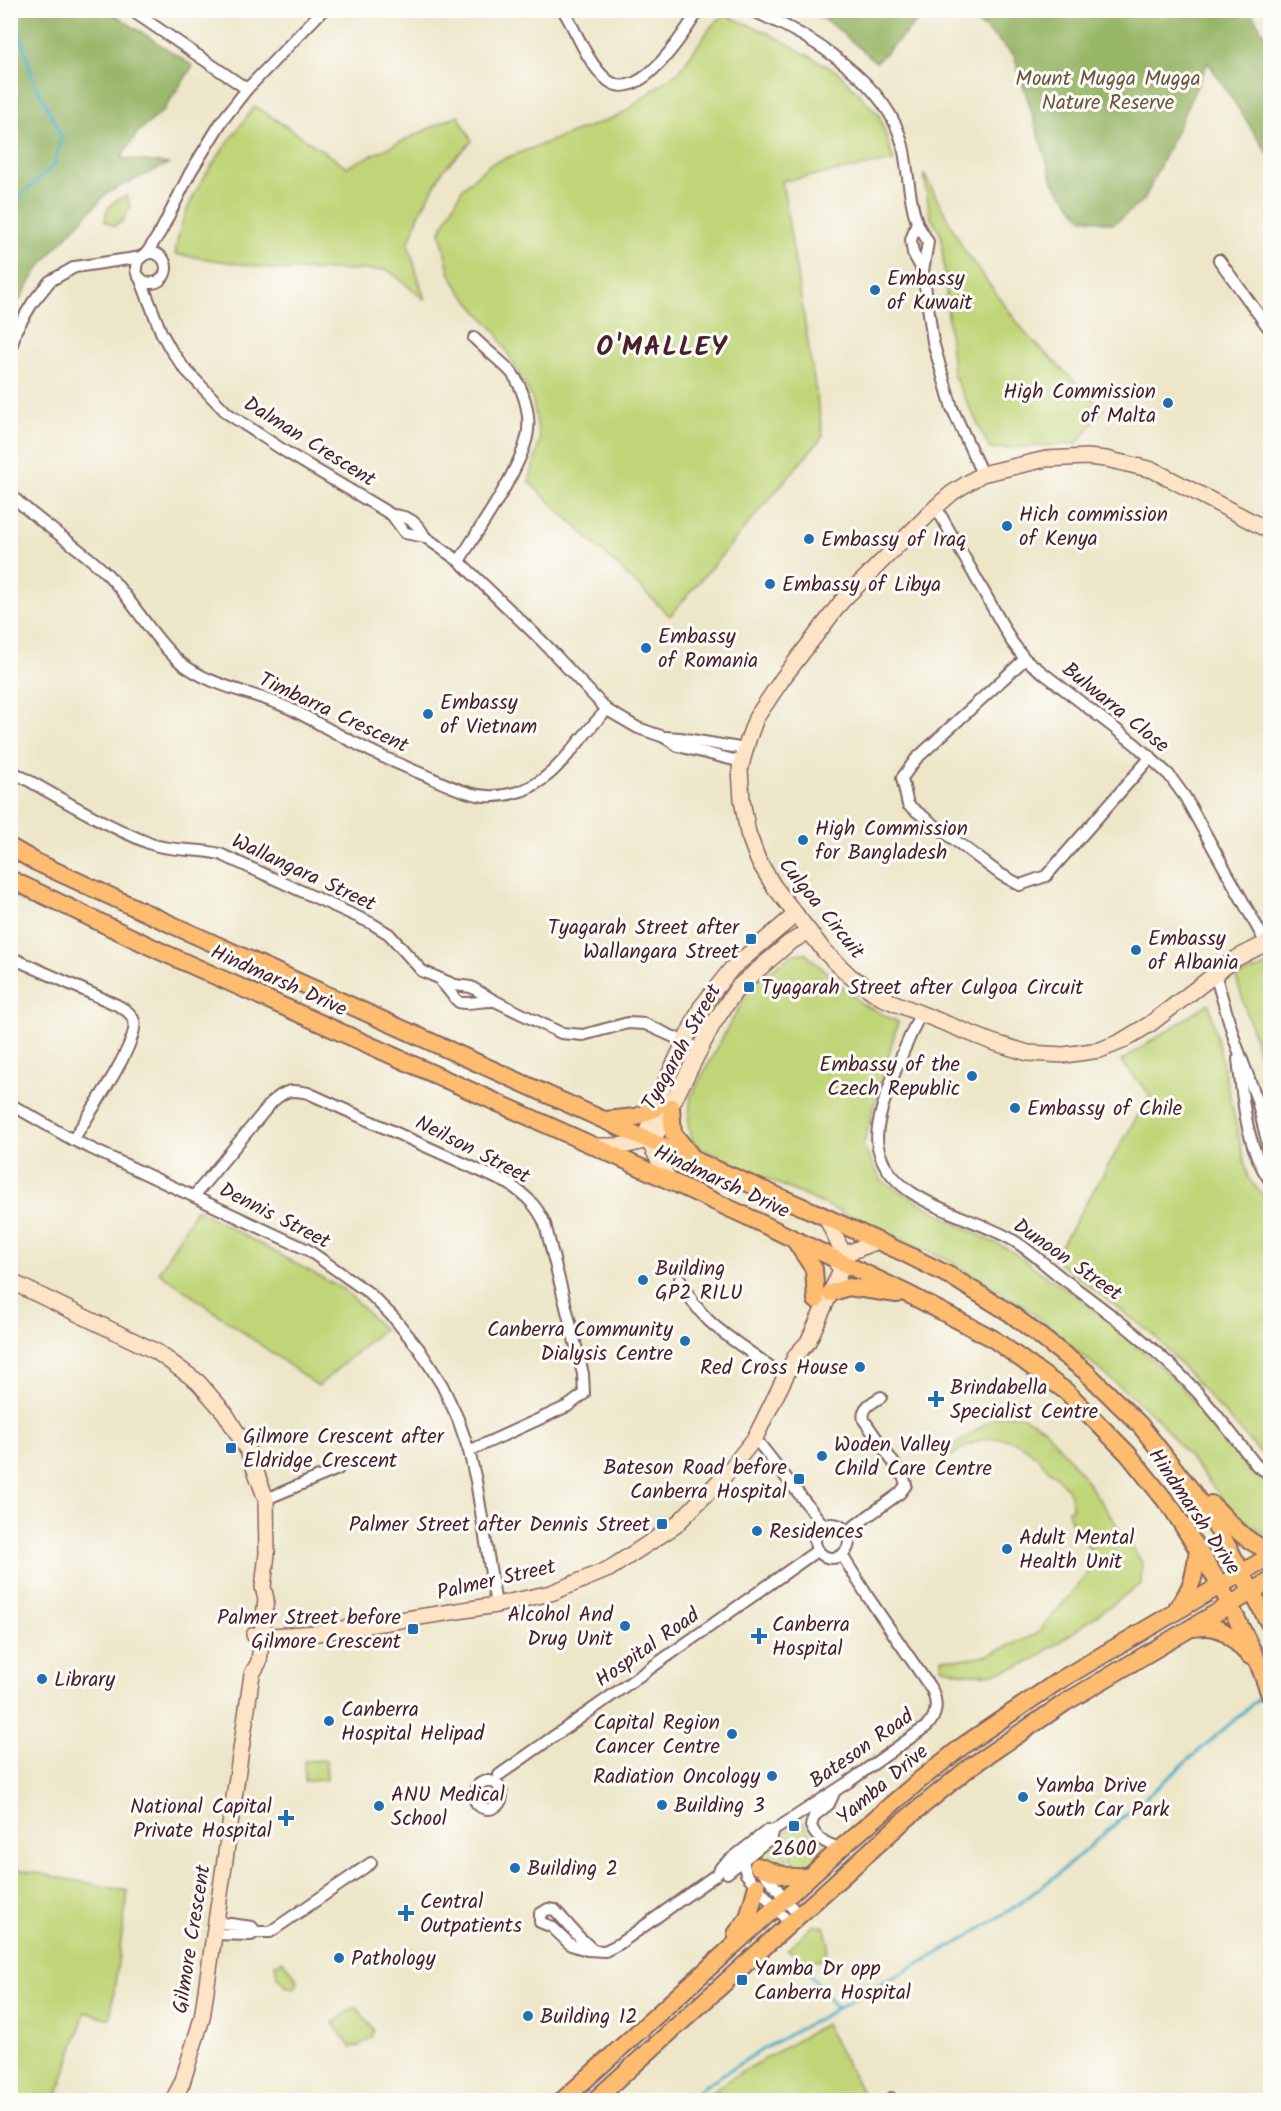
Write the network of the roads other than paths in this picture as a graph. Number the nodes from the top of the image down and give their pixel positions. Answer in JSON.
{"nodes":[{"id":1,"x":131,"y":10,"type":"edge"},
{"id":2,"x":323,"y":10,"type":"edge"},
{"id":3,"x":563,"y":10,"type":"edge"},
{"id":4,"x":699,"y":10,"type":"edge"},
{"id":5,"x":750,"y":10,"type":"edge"},
{"id":6,"x":247,"y":89,"type":"junction"},
{"id":7,"x":916,"y":222,"type":"junction"},
{"id":8,"x":161,"y":231,"type":"junction"},
{"id":9,"x":144,"y":256,"type":"junction"},
{"id":10,"x":163,"y":259,"type":"junction"},
{"id":11,"x":1219,"y":260,"type":"dead end"},
{"id":12,"x":112,"y":262,"type":"junction"},
{"id":13,"x":923,"y":271,"type":"junction"},
{"id":14,"x":139,"y":276,"type":"junction"},
{"id":15,"x":158,"y":281,"type":"junction"},
{"id":16,"x":152,"y":308,"type":"junction"},
{"id":17,"x":1270,"y":330,"type":"edge"},
{"id":18,"x":474,"y":338,"type":"dead end"},
{"id":19,"x":10,"y":352,"type":"edge"},
{"id":20,"x":982,"y":474,"type":"junction"},
{"id":21,"x":10,"y":494,"type":"edge"},
{"id":22,"x":936,"y":507,"type":"junction"},
{"id":23,"x":1270,"y":531,"type":"edge"},
{"id":24,"x":459,"y":561,"type":"junction"},
{"id":25,"x":1025,"y":659,"type":"junction"},
{"id":26,"x":607,"y":710,"type":"junction"},
{"id":27,"x":743,"y":755,"type":"junction"},
{"id":28,"x":1151,"y":757,"type":"junction"},
{"id":29,"x":10,"y":770,"type":"edge"},
{"id":30,"x":10,"y":848,"type":"edge"},
{"id":31,"x":10,"y":879,"type":"edge"},
{"id":32,"x":796,"y":914,"type":"junction"},
{"id":33,"x":808,"y":931,"type":"junction"},
{"id":34,"x":1268,"y":942,"type":"edge"},
{"id":35,"x":10,"y":957,"type":"edge"},
{"id":36,"x":1215,"y":974,"type":"junction"},
{"id":37,"x":437,"y":979,"type":"junction"},
{"id":38,"x":495,"y":1001,"type":"junction"},
{"id":39,"x":920,"y":1014,"type":"junction"},
{"id":40,"x":1235,"y":1041,"type":"junction"},
{"id":41,"x":685,"y":1042,"type":"junction"},
{"id":42,"x":700,"y":1049,"type":"junction"},
{"id":43,"x":10,"y":1104,"type":"edge"},
{"id":44,"x":663,"y":1108,"type":"junction"},
{"id":45,"x":604,"y":1120,"type":"junction"},
{"id":46,"x":73,"y":1140,"type":"junction"},
{"id":47,"x":648,"y":1140,"type":"junction"},
{"id":48,"x":594,"y":1146,"type":"junction"},
{"id":49,"x":1270,"y":1153,"type":"edge"},
{"id":50,"x":694,"y":1160,"type":"junction"},
{"id":51,"x":1270,"y":1181,"type":"edge"},
{"id":52,"x":670,"y":1182,"type":"junction"},
{"id":53,"x":194,"y":1196,"type":"junction"},
{"id":54,"x":826,"y":1217,"type":"junction"},
{"id":55,"x":878,"y":1241,"type":"junction"},
{"id":56,"x":796,"y":1242,"type":"junction"},
{"id":57,"x":840,"y":1262,"type":"junction"},
{"id":58,"x":680,"y":1279,"type":"dead end"},
{"id":59,"x":10,"y":1281,"type":"edge"},
{"id":60,"x":824,"y":1296,"type":"junction"},
{"id":61,"x":912,"y":1296,"type":"junction"},
{"id":62,"x":786,"y":1376,"type":"junction"},
{"id":63,"x":880,"y":1397,"type":"dead end"},
{"id":64,"x":755,"y":1438,"type":"junction"},
{"id":65,"x":469,"y":1451,"type":"junction"},
{"id":66,"x":338,"y":1469,"type":"dead end"},
{"id":67,"x":1270,"y":1474,"type":"edge"},
{"id":68,"x":1191,"y":1490,"type":"junction"},
{"id":69,"x":266,"y":1500,"type":"junction"},
{"id":70,"x":824,"y":1526,"type":"junction"},
{"id":71,"x":846,"y":1532,"type":"junction"},
{"id":72,"x":1198,"y":1549,"type":"junction"},
{"id":73,"x":818,"y":1550,"type":"junction"},
{"id":74,"x":1270,"y":1551,"type":"edge"},
{"id":75,"x":842,"y":1555,"type":"junction"},
{"id":76,"x":1270,"y":1556,"type":"edge"},
{"id":77,"x":1242,"y":1572,"type":"junction"},
{"id":78,"x":1270,"y":1581,"type":"edge"},
{"id":79,"x":1220,"y":1585,"type":"junction"},
{"id":80,"x":1252,"y":1592,"type":"junction"},
{"id":81,"x":495,"y":1605,"type":"junction"},
{"id":82,"x":1229,"y":1605,"type":"junction"},
{"id":83,"x":1171,"y":1616,"type":"junction"},
{"id":84,"x":1270,"y":1625,"type":"edge"},
{"id":85,"x":1191,"y":1628,"type":"junction"},
{"id":86,"x":256,"y":1641,"type":"junction"},
{"id":87,"x":1260,"y":1666,"type":"junction"},
{"id":88,"x":1270,"y":1695,"type":"edge"},
{"id":89,"x":499,"y":1775,"type":"junction"},
{"id":90,"x":488,"y":1780,"type":"junction"},
{"id":91,"x":500,"y":1788,"type":"junction"},
{"id":92,"x":834,"y":1792,"type":"junction"},
{"id":93,"x":841,"y":1848,"type":"junction"},
{"id":94,"x":371,"y":1863,"type":"dead end"},
{"id":95,"x":750,"y":1865,"type":"junction"},
{"id":96,"x":722,"y":1874,"type":"junction"},
{"id":97,"x":810,"y":1876,"type":"junction"},
{"id":98,"x":780,"y":1903,"type":"junction"},
{"id":99,"x":794,"y":1920,"type":"junction"},
{"id":100,"x":216,"y":1928,"type":"junction"},
{"id":101,"x":593,"y":1950,"type":"junction"},
{"id":102,"x":719,"y":1958,"type":"junction"},
{"id":103,"x":173,"y":2100,"type":"edge"},
{"id":104,"x":562,"y":2100,"type":"edge"},
{"id":105,"x":596,"y":2100,"type":"edge"}],
"edges":[{"from":1,"to":6,"type":"street"},
{"from":2,"to":6,"type":"street"},
{"from":3,"to":4,"type":"street"},
{"from":5,"to":7,"type":"street"},
{"from":6,"to":8,"type":"street"},
{"from":7,"to":13,"type":"street"},
{"from":7,"to":13,"type":"street"},
{"from":8,"to":9,"type":"street"},
{"from":8,"to":10,"type":"street"},
{"from":9,"to":10,"type":"street"},
{"from":9,"to":12,"type":"street"},
{"from":9,"to":14,"type":"street"},
{"from":10,"to":15,"type":"street"},
{"from":11,"to":17,"type":"street"},
{"from":12,"to":14,"type":"street"},
{"from":12,"to":19,"type":"street"},
{"from":13,"to":20,"type":"street"},
{"from":14,"to":15,"type":"street"},
{"from":14,"to":16,"type":"street","name":"Dalman Crescent"},
{"from":15,"to":16,"type":"street"},
{"from":16,"to":24,"type":"street","name":"Dalman Crescent"},
{"from":18,"to":24,"type":"street"},
{"from":20,"to":22,"type":"street","name":"Culgoa Circuit"},
{"from":20,"to":23,"type":"street","name":"Culgoa Circuit"},
{"from":21,"to":26,"type":"street","name":"Timbarra Crescent"},
{"from":22,"to":25,"type":"street","name":"Bulwarra Close"},
{"from":22,"to":27,"type":"street","name":"Culgoa Circuit"},
{"from":24,"to":26,"type":"street","name":"Dalman Crescent"},
{"from":25,"to":28,"type":"street","name":"Bulwarra Close"},
{"from":25,"to":28,"type":"street"},
{"from":26,"to":27,"type":"street","name":"Dalman Crescent"},
{"from":27,"to":32,"type":"street","name":"Culgoa Circuit"},
{"from":28,"to":34,"type":"street","name":"Bulwarra Close"},
{"from":29,"to":37,"type":"street","name":"Wallangara Street"},
{"from":30,"to":45,"type":"main road","name":"Hindmarsh Drive"},
{"from":31,"to":48,"type":"main road","name":"Hindmarsh Drive"},
{"from":32,"to":33,"type":"street","name":"Culgoa Circuit"},
{"from":32,"to":41,"type":"street","name":"Tyagarah Street"},
{"from":33,"to":39,"type":"street","name":"Culgoa Circuit"},
{"from":33,"to":42,"type":"street","name":"Tyagarah Street"},
{"from":34,"to":36,"type":"street","name":"Culgoa Circuit"},
{"from":35,"to":46,"type":"street"},
{"from":36,"to":39,"type":"street","name":"Culgoa Circuit"},
{"from":36,"to":40,"type":"street"},
{"from":37,"to":38,"type":"street","name":"Wallangara Street"},
{"from":37,"to":38,"type":"street","name":"Wallangara Street"},
{"from":38,"to":41,"type":"street","name":"Wallangara Street"},
{"from":39,"to":67,"type":"street","name":"Dunoon Street"},
{"from":40,"to":49,"type":"street"},
{"from":40,"to":51,"type":"street"},
{"from":41,"to":42,"type":"street","name":"Wallangara Street"},
{"from":41,"to":44,"type":"street","name":"Tyagarah Street"},
{"from":42,"to":44,"type":"street","name":"Tyagarah Street"},
{"from":43,"to":46,"type":"street","name":"Dennis Street"},
{"from":44,"to":45,"type":"main road"},
{"from":44,"to":47,"type":"street","name":"Tyagarah Street"},
{"from":44,"to":50,"type":"main road"},
{"from":45,"to":47,"type":"main road","name":"Hindmarsh Drive"},
{"from":46,"to":53,"type":"street","name":"Dennis Street"},
{"from":47,"to":48,"type":"street","name":"Tyagarah Street"},
{"from":47,"to":50,"type":"main road","name":"Hindmarsh Drive"},
{"from":47,"to":52,"type":"street","name":"Tyagarah Street"},
{"from":48,"to":52,"type":"main road","name":"Hindmarsh Drive"},
{"from":50,"to":54,"type":"main road","name":"Hindmarsh Drive"},
{"from":52,"to":56,"type":"main road","name":"Hindmarsh Drive"},
{"from":53,"to":65,"type":"street","name":"Dennis Street"},
{"from":53,"to":65,"type":"street","name":"Neilson Street"},
{"from":54,"to":55,"type":"main road","name":"Hindmarsh Drive"},
{"from":54,"to":57,"type":"street","name":"Palmer Street"},
{"from":55,"to":57,"type":"street"},
{"from":55,"to":68,"type":"main road","name":"Hindmarsh Drive"},
{"from":56,"to":57,"type":"main road","name":"Hindmarsh Drive"},
{"from":56,"to":60,"type":"main road"},
{"from":57,"to":60,"type":"street","name":"Palmer Street"},
{"from":57,"to":61,"type":"main road","name":"Hindmarsh Drive"},
{"from":58,"to":62,"type":"street"},
{"from":59,"to":69,"type":"street","name":"Gilmore Crescent"},
{"from":60,"to":61,"type":"main road"},
{"from":60,"to":62,"type":"street","name":"Palmer Street"},
{"from":61,"to":72,"type":"main road","name":"Hindmarsh Drive"},
{"from":62,"to":64,"type":"street","name":"Palmer Street"},
{"from":63,"to":71,"type":"street"},
{"from":64,"to":70,"type":"street"},
{"from":64,"to":81,"type":"street","name":"Palmer Street"},
{"from":65,"to":81,"type":"street","name":"Dennis Street"},
{"from":66,"to":69,"type":"street"},
{"from":68,"to":74,"type":"main road"},
{"from":68,"to":77,"type":"main road","name":"Hindmarsh Drive"},
{"from":69,"to":86,"type":"street","name":"Gilmore Crescent"},
{"from":70,"to":71,"type":"street"},
{"from":70,"to":73,"type":"street"},
{"from":71,"to":75,"type":"street"},
{"from":72,"to":79,"type":"main road","name":"Hindmarsh Drive"},
{"from":72,"to":83,"type":"main road"},
{"from":73,"to":75,"type":"street"},
{"from":73,"to":89,"type":"street","name":"Hospital Road"},
{"from":75,"to":92,"type":"street","name":"Bateson Road"},
{"from":76,"to":77,"type":"main road","name":"Yamba Drive"},
{"from":77,"to":79,"type":"main road","name":"Yamba Drive"},
{"from":77,"to":80,"type":"main road","name":"Hindmarsh Drive"},
{"from":78,"to":80,"type":"main road","name":"Yamba Drive"},
{"from":79,"to":82,"type":"main road","name":"Hindmarsh Drive"},
{"from":79,"to":83,"type":"main road","name":"Yamba Drive"},
{"from":80,"to":82,"type":"main road","name":"Yamba Drive"},
{"from":80,"to":84,"type":"main road","name":"Hindmarsh Drive"},
{"from":81,"to":86,"type":"street","name":"Palmer Street"},
{"from":82,"to":85,"type":"main road","name":"Yamba Drive"},
{"from":82,"to":87,"type":"main road","name":"Hindmarsh Drive"},
{"from":83,"to":93,"type":"main road","name":"Yamba Drive"},
{"from":85,"to":87,"type":"main road"},
{"from":85,"to":99,"type":"main road","name":"Yamba Drive"},
{"from":86,"to":100,"type":"street","name":"Gilmore Crescent"},
{"from":87,"to":88,"type":"main road","name":"Hindmarsh Drive"},
{"from":89,"to":90,"type":"street","name":"Hospital Road"},
{"from":89,"to":91,"type":"street"},
{"from":90,"to":91,"type":"street"},
{"from":90,"to":91,"type":"street"},
{"from":92,"to":93,"type":"street"},
{"from":92,"to":95,"type":"street","name":"Bateson Road"},
{"from":93,"to":97,"type":"main road","name":"Yamba Drive"},
{"from":94,"to":100,"type":"street"},
{"from":95,"to":96,"type":"street"},
{"from":95,"to":96,"type":"street","name":"Bateson Road"},
{"from":95,"to":97,"type":"main road"},
{"from":95,"to":98,"type":"street"},
{"from":95,"to":98,"type":"street"},
{"from":95,"to":102,"type":"main road"},
{"from":96,"to":101,"type":"street","name":"Bateson Road"},
{"from":97,"to":98,"type":"main road","name":"Yamba Drive"},
{"from":98,"to":99,"type":"street"},
{"from":98,"to":102,"type":"main road","name":"Yamba Drive"},
{"from":99,"to":105,"type":"main road","name":"Yamba Drive"},
{"from":100,"to":103,"type":"street","name":"Gilmore Crescent"},
{"from":101,"to":101,"type":"street"},
{"from":102,"to":104,"type":"main road","name":"Yamba Drive"}]}
